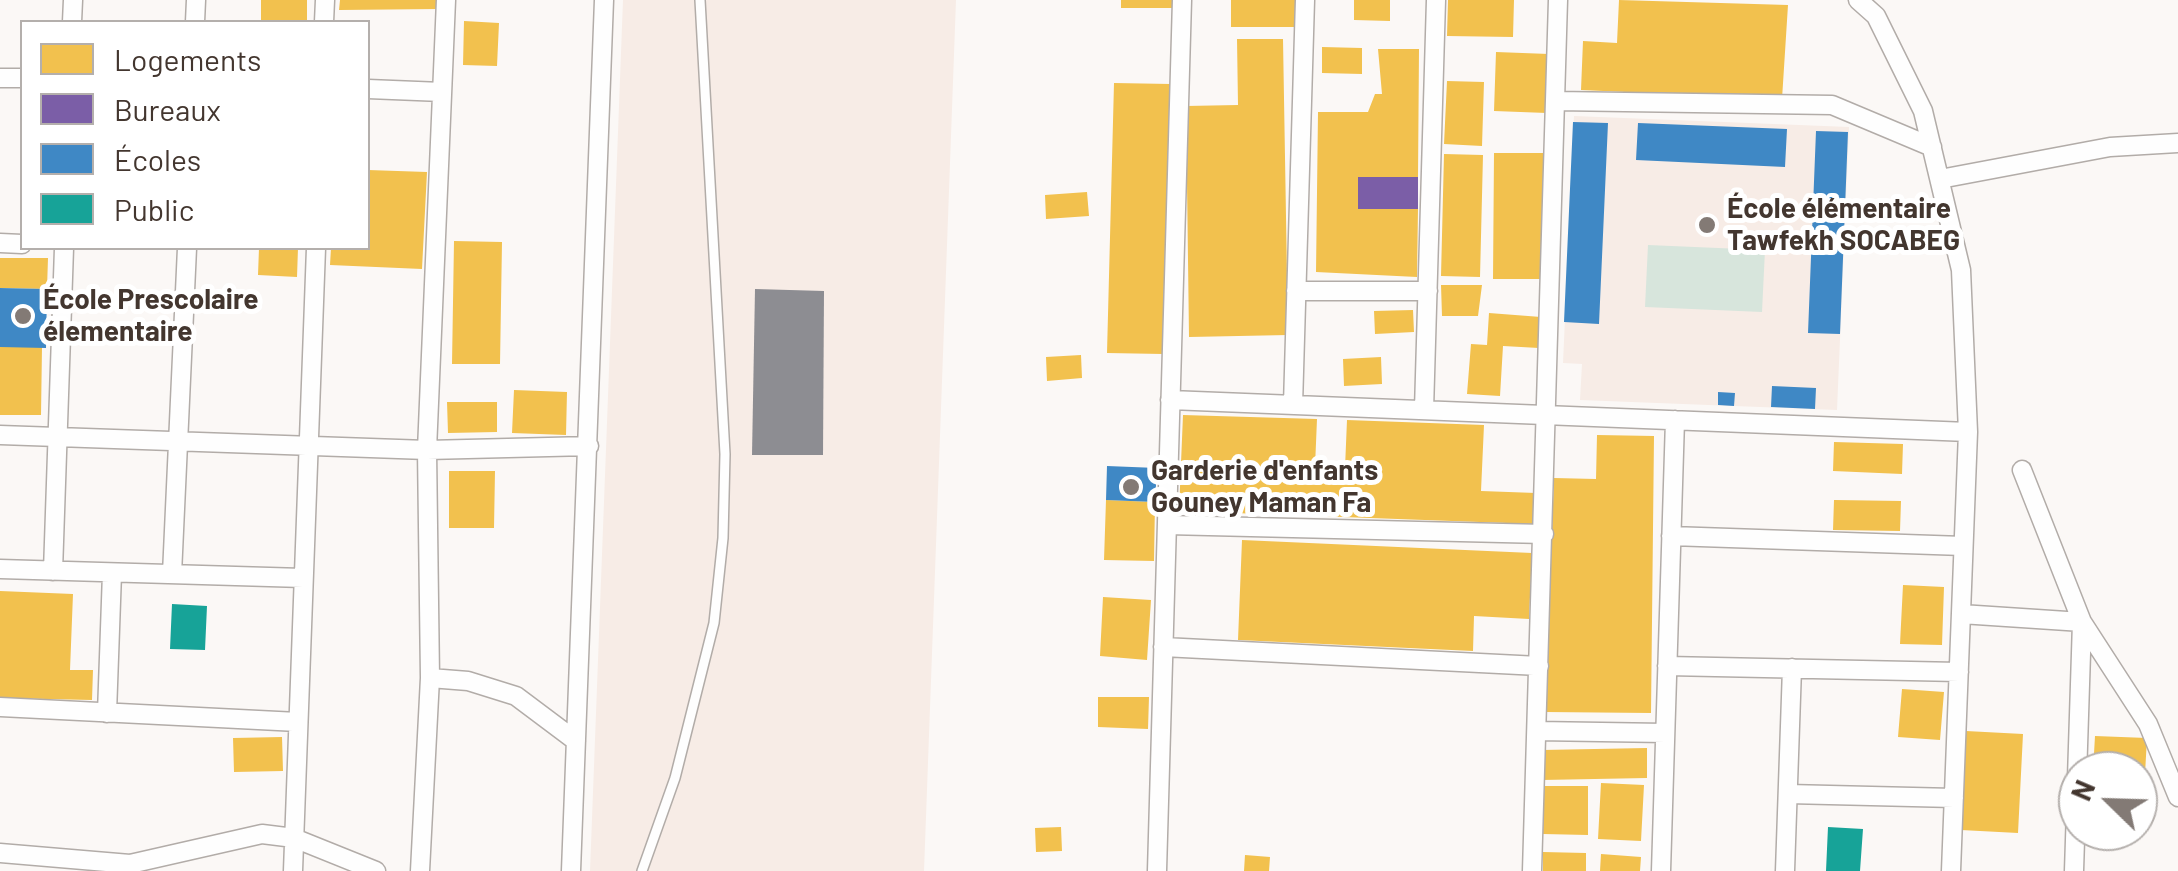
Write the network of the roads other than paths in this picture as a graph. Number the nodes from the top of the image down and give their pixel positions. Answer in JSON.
{"nodes":[{"id":1,"x":446,"y":0,"type":"edge"},
{"id":2,"x":604,"y":0,"type":"edge"},
{"id":3,"x":700,"y":0,"type":"edge"},
{"id":4,"x":1182,"y":0,"type":"edge"},
{"id":5,"x":1305,"y":0,"type":"edge"},
{"id":6,"x":1436,"y":0,"type":"edge"},
{"id":7,"x":1558,"y":0,"type":"edge"},
{"id":8,"x":1857,"y":0,"type":"edge"},
{"id":9,"x":370,"y":90,"type":"edge"},
{"id":10,"x":442,"y":92,"type":"junction"},
{"id":11,"x":1556,"y":101,"type":"junction"},
{"id":12,"x":2178,"y":143,"type":"edge"},
{"id":13,"x":1932,"y":146,"type":"junction"},
{"id":14,"x":1940,"y":179,"type":"junction"},
{"id":15,"x":64,"y":250,"type":"edge"},
{"id":16,"x":187,"y":250,"type":"edge"},
{"id":17,"x":316,"y":250,"type":"edge"},
{"id":18,"x":1296,"y":291,"type":"junction"},
{"id":19,"x":1428,"y":291,"type":"junction"},
{"id":20,"x":1170,"y":400,"type":"junction"},
{"id":21,"x":1293,"y":405,"type":"junction"},
{"id":22,"x":1424,"y":410,"type":"junction"},
{"id":23,"x":1548,"y":415,"type":"junction"},
{"id":24,"x":1675,"y":420,"type":"junction"},
{"id":25,"x":1968,"y":432,"type":"junction"},
{"id":26,"x":0,"y":435,"type":"edge"},
{"id":27,"x":58,"y":437,"type":"junction"},
{"id":28,"x":181,"y":441,"type":"junction"},
{"id":29,"x":307,"y":446,"type":"junction"},
{"id":30,"x":589,"y":446,"type":"junction"},
{"id":31,"x":427,"y":450,"type":"junction"},
{"id":32,"x":2022,"y":470,"type":"dead end"},
{"id":33,"x":1167,"y":525,"type":"junction"},
{"id":34,"x":1544,"y":534,"type":"junction"},
{"id":35,"x":1671,"y":536,"type":"junction"},
{"id":36,"x":1964,"y":546,"type":"junction"},
{"id":37,"x":0,"y":569,"type":"edge"},
{"id":38,"x":53,"y":571,"type":"junction"},
{"id":39,"x":112,"y":572,"type":"junction"},
{"id":40,"x":172,"y":574,"type":"junction"},
{"id":41,"x":303,"y":578,"type":"junction"},
{"id":42,"x":1961,"y":614,"type":"junction"},
{"id":43,"x":2082,"y":622,"type":"junction"},
{"id":44,"x":1164,"y":647,"type":"junction"},
{"id":45,"x":1539,"y":666,"type":"junction"},
{"id":46,"x":1667,"y":666,"type":"junction"},
{"id":47,"x":1792,"y":668,"type":"junction"},
{"id":48,"x":1958,"y":672,"type":"junction"},
{"id":49,"x":430,"y":678,"type":"junction"},
{"id":50,"x":0,"y":708,"type":"edge"},
{"id":51,"x":107,"y":712,"type":"junction"},
{"id":52,"x":298,"y":722,"type":"junction"},
{"id":53,"x":1537,"y":730,"type":"junction"},
{"id":54,"x":1665,"y":733,"type":"junction"},
{"id":55,"x":576,"y":741,"type":"junction"},
{"id":56,"x":1788,"y":794,"type":"junction"},
{"id":57,"x":2178,"y":797,"type":"edge"},
{"id":58,"x":1954,"y":798,"type":"junction"},
{"id":59,"x":294,"y":838,"type":"junction"},
{"id":60,"x":0,"y":853,"type":"edge"},
{"id":61,"x":292,"y":871,"type":"edge"},
{"id":62,"x":376,"y":871,"type":"edge"},
{"id":63,"x":420,"y":871,"type":"edge"},
{"id":64,"x":572,"y":871,"type":"edge"},
{"id":65,"x":642,"y":871,"type":"edge"},
{"id":66,"x":1157,"y":871,"type":"edge"},
{"id":67,"x":1532,"y":871,"type":"edge"},
{"id":68,"x":1662,"y":871,"type":"edge"},
{"id":69,"x":1785,"y":871,"type":"edge"},
{"id":70,"x":1951,"y":871,"type":"edge"},
{"id":71,"x":2074,"y":871,"type":"edge"}],
"edges":[{"from":1,"to":10,"type":"street"},
{"from":2,"to":30,"type":"street"},
{"from":3,"to":65,"type":"lane"},
{"from":4,"to":20,"type":"street"},
{"from":5,"to":18,"type":"street"},
{"from":6,"to":19,"type":"street"},
{"from":7,"to":11,"type":"street"},
{"from":8,"to":13,"type":"street"},
{"from":9,"to":10,"type":"street"},
{"from":10,"to":31,"type":"street"},
{"from":11,"to":13,"type":"street"},
{"from":11,"to":23,"type":"street"},
{"from":12,"to":14,"type":"street"},
{"from":13,"to":14,"type":"street"},
{"from":14,"to":25,"type":"street"},
{"from":15,"to":27,"type":"street"},
{"from":16,"to":28,"type":"street"},
{"from":17,"to":29,"type":"street"},
{"from":18,"to":19,"type":"street"},
{"from":18,"to":21,"type":"street"},
{"from":19,"to":22,"type":"street"},
{"from":20,"to":21,"type":"street"},
{"from":20,"to":33,"type":"street"},
{"from":21,"to":22,"type":"street"},
{"from":22,"to":23,"type":"street"},
{"from":23,"to":24,"type":"street"},
{"from":23,"to":34,"type":"street"},
{"from":24,"to":25,"type":"street"},
{"from":24,"to":35,"type":"street"},
{"from":25,"to":36,"type":"street"},
{"from":26,"to":27,"type":"street"},
{"from":27,"to":28,"type":"street"},
{"from":27,"to":38,"type":"street"},
{"from":28,"to":29,"type":"street"},
{"from":28,"to":40,"type":"street"},
{"from":29,"to":31,"type":"street"},
{"from":29,"to":41,"type":"street"},
{"from":30,"to":31,"type":"street"},
{"from":30,"to":55,"type":"street"},
{"from":31,"to":49,"type":"street"},
{"from":32,"to":43,"type":"street"},
{"from":33,"to":34,"type":"street"},
{"from":33,"to":44,"type":"street"},
{"from":34,"to":45,"type":"street"},
{"from":35,"to":36,"type":"street"},
{"from":35,"to":46,"type":"street"},
{"from":36,"to":42,"type":"street"},
{"from":37,"to":38,"type":"street"},
{"from":38,"to":39,"type":"street"},
{"from":39,"to":40,"type":"street"},
{"from":39,"to":51,"type":"street"},
{"from":40,"to":41,"type":"street"},
{"from":41,"to":52,"type":"street"},
{"from":42,"to":43,"type":"street"},
{"from":42,"to":48,"type":"street"},
{"from":43,"to":57,"type":"street"},
{"from":43,"to":71,"type":"street"},
{"from":44,"to":45,"type":"street"},
{"from":44,"to":66,"type":"street"},
{"from":45,"to":53,"type":"street"},
{"from":46,"to":47,"type":"street"},
{"from":46,"to":54,"type":"street"},
{"from":47,"to":48,"type":"street"},
{"from":47,"to":56,"type":"street"},
{"from":48,"to":58,"type":"street"},
{"from":49,"to":55,"type":"street"},
{"from":49,"to":63,"type":"street"},
{"from":50,"to":51,"type":"street"},
{"from":51,"to":52,"type":"street"},
{"from":52,"to":59,"type":"street"},
{"from":53,"to":54,"type":"street"},
{"from":53,"to":67,"type":"street"},
{"from":54,"to":68,"type":"street"},
{"from":55,"to":64,"type":"street"},
{"from":56,"to":58,"type":"street"},
{"from":56,"to":69,"type":"street"},
{"from":58,"to":70,"type":"street"},
{"from":59,"to":60,"type":"street"},
{"from":59,"to":61,"type":"street"},
{"from":59,"to":62,"type":"street"}]}
